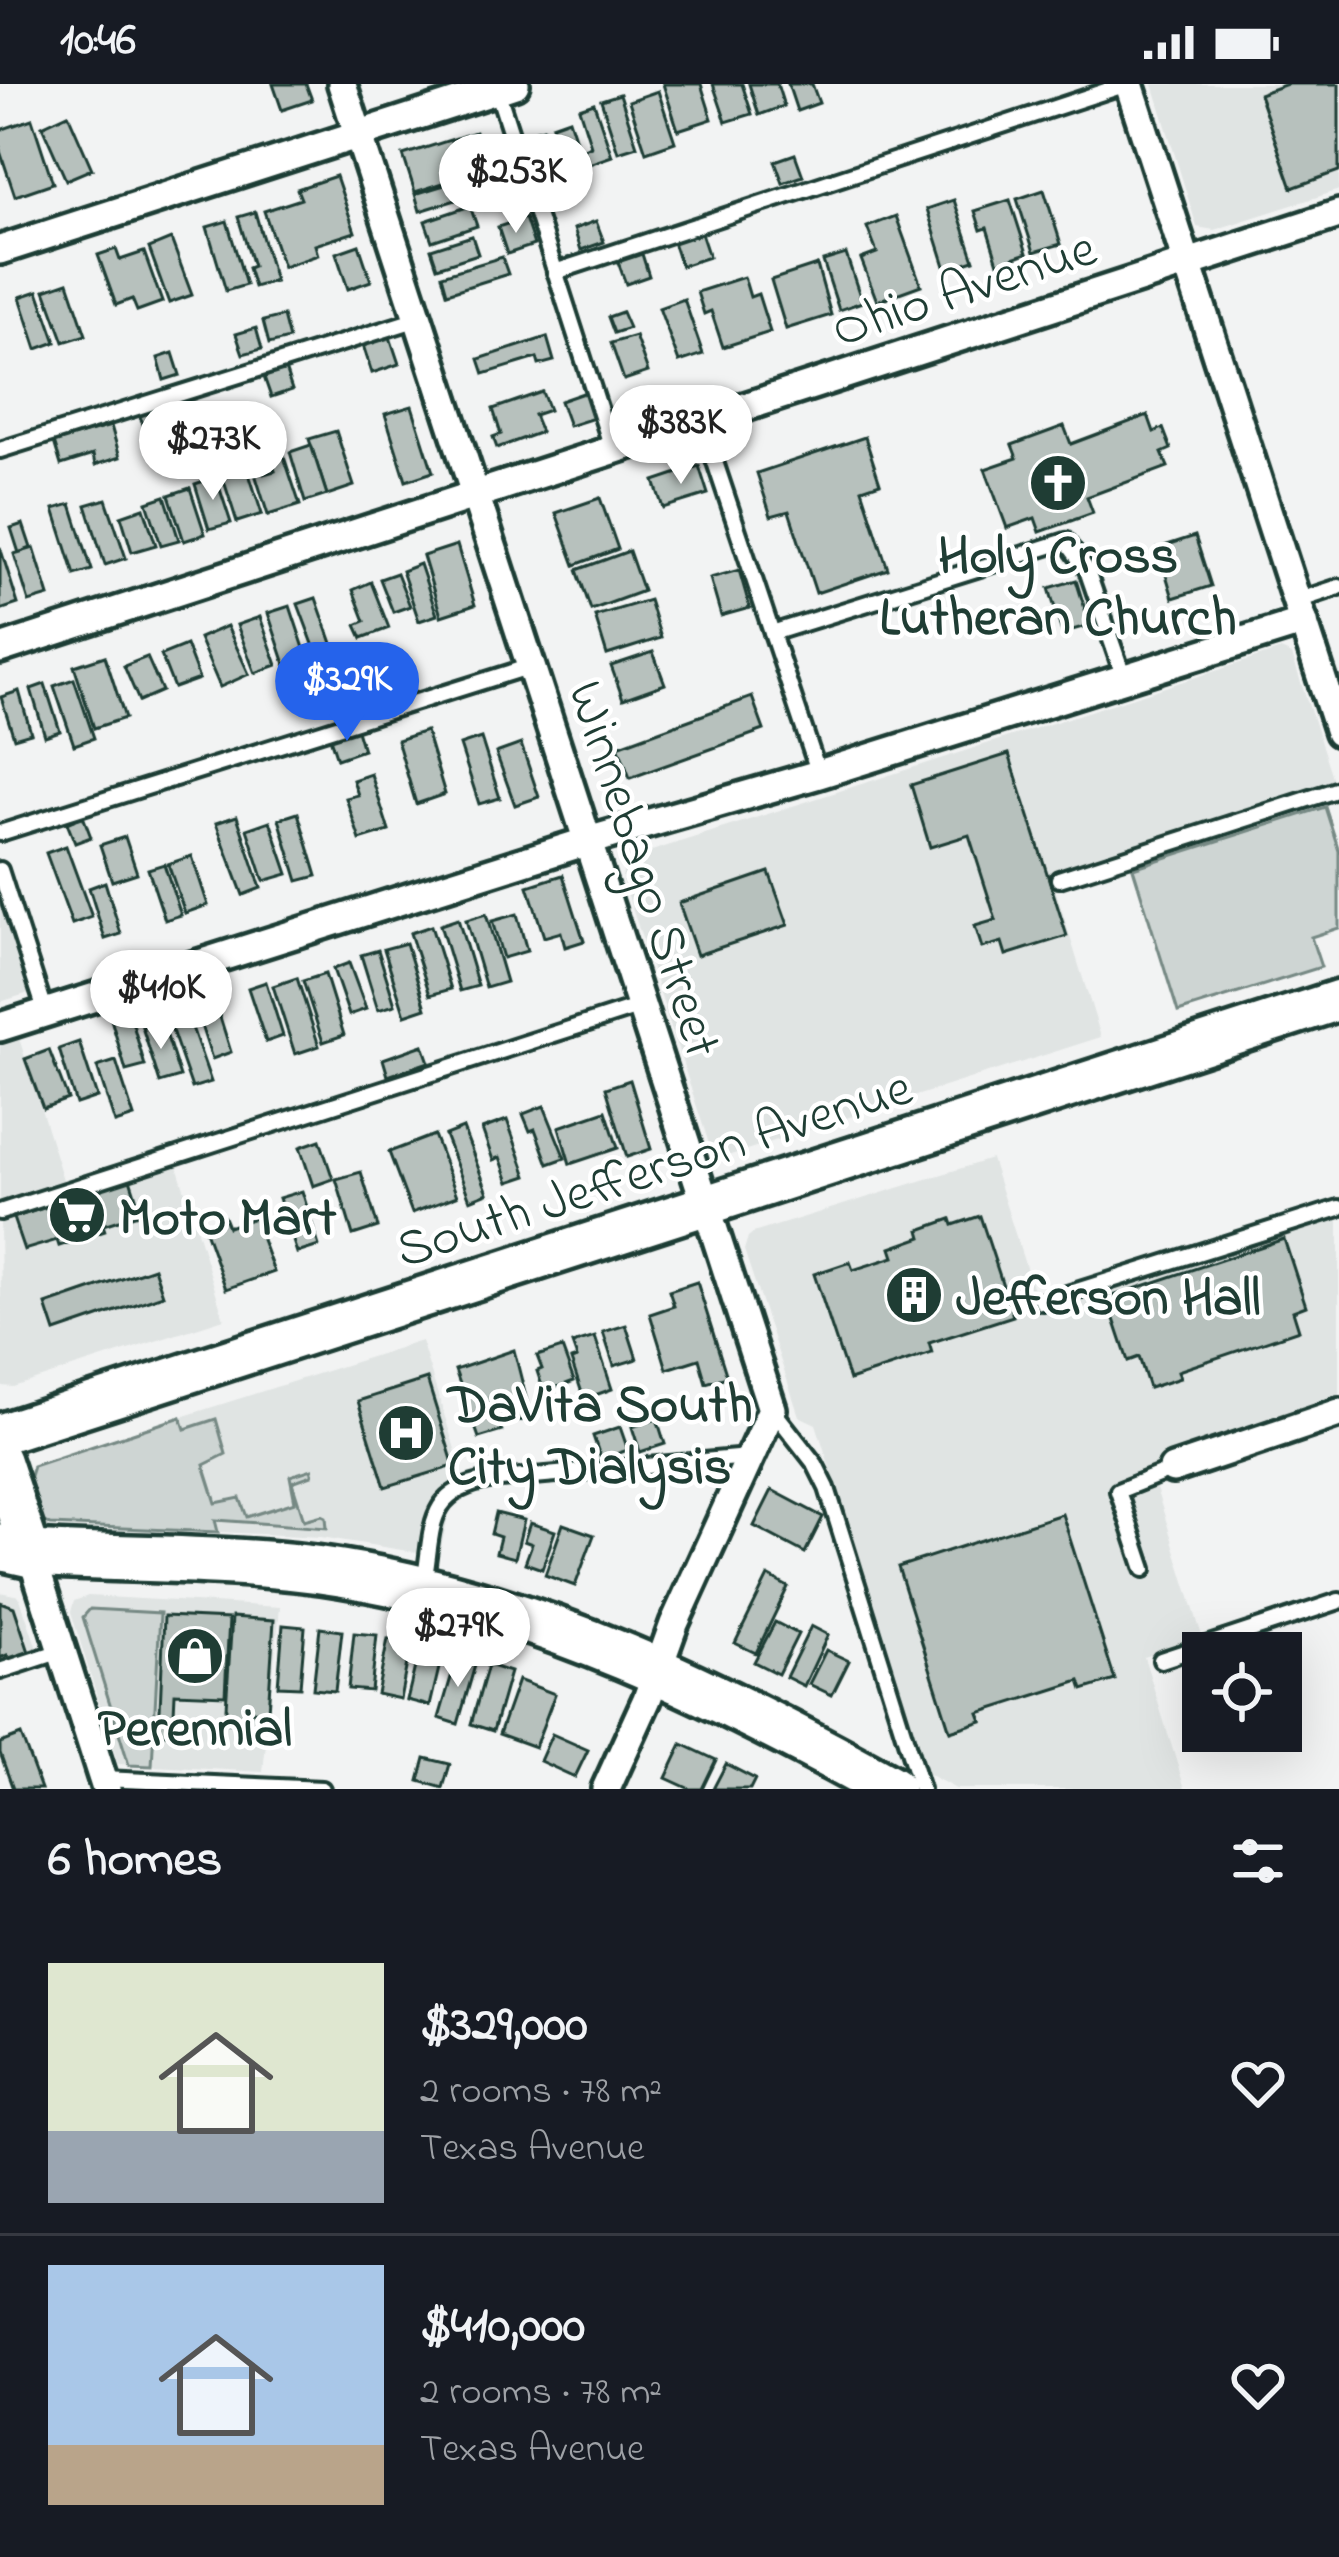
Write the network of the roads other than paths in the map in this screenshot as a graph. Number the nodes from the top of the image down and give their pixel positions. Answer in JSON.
{"nodes":[{"id":1,"x":342,"y":84,"type":"edge"},
{"id":2,"x":1128,"y":84,"type":"edge"},
{"id":3,"x":506,"y":87,"type":"edge"},
{"id":4,"x":358,"y":134,"type":"junction"},
{"id":5,"x":1339,"y":214,"type":"edge"},
{"id":6,"x":0,"y":250,"type":"edge"},
{"id":7,"x":1187,"y":262,"type":"junction"},
{"id":8,"x":556,"y":272,"type":"junction"},
{"id":9,"x":418,"y":319,"type":"junction"},
{"id":10,"x":702,"y":423,"type":"junction"},
{"id":11,"x":0,"y":450,"type":"edge"},
{"id":12,"x":614,"y":452,"type":"junction"},
{"id":13,"x":476,"y":496,"type":"junction"},
{"id":14,"x":1339,"y":587,"type":"edge"},
{"id":15,"x":1301,"y":611,"type":"junction"},
{"id":16,"x":772,"y":633,"type":"junction"},
{"id":17,"x":0,"y":649,"type":"edge"},
{"id":18,"x":531,"y":666,"type":"junction"},
{"id":19,"x":1124,"y":675,"type":"junction"},
{"id":20,"x":1339,"y":732,"type":"edge"},
{"id":21,"x":819,"y":773,"type":"junction"},
{"id":22,"x":1339,"y":789,"type":"edge"},
{"id":23,"x":0,"y":833,"type":"edge"},
{"id":24,"x":588,"y":841,"type":"junction"},
{"id":25,"x":0,"y":870,"type":"edge"},
{"id":26,"x":1059,"y":879,"type":"dead end"},
{"id":27,"x":1339,"y":1000,"type":"edge"},
{"id":28,"x":641,"y":1006,"type":"junction"},
{"id":29,"x":46,"y":1013,"type":"junction"},
{"id":30,"x":0,"y":1027,"type":"edge"},
{"id":31,"x":705,"y":1206,"type":"junction"},
{"id":32,"x":1339,"y":1208,"type":"edge"},
{"id":33,"x":0,"y":1212,"type":"edge"},
{"id":34,"x":1042,"y":1302,"type":"dead end"},
{"id":35,"x":772,"y":1409,"type":"junction"},
{"id":36,"x":1339,"y":1413,"type":"edge"},
{"id":37,"x":0,"y":1434,"type":"edge"},
{"id":38,"x":751,"y":1456,"type":"junction"},
{"id":39,"x":0,"y":1460,"type":"edge"},
{"id":40,"x":1173,"y":1469,"type":"joint"},
{"id":41,"x":10,"y":1556,"type":"edge"},
{"id":42,"x":1144,"y":1570,"type":"dead end"},
{"id":43,"x":423,"y":1588,"type":"junction"},
{"id":44,"x":1339,"y":1601,"type":"edge"},
{"id":45,"x":62,"y":1651,"type":"junction"},
{"id":46,"x":1161,"y":1660,"type":"dead end"},
{"id":47,"x":0,"y":1671,"type":"edge"},
{"id":48,"x":658,"y":1671,"type":"junction"},
{"id":49,"x":104,"y":1784,"type":"edge"},
{"id":50,"x":313,"y":1788,"type":"edge"},
{"id":51,"x":606,"y":1789,"type":"edge"},
{"id":52,"x":891,"y":1789,"type":"edge"},
{"id":53,"x":921,"y":1789,"type":"edge"}],
"edges":[{"from":1,"to":4,"type":"street","name":"Winnebago Street"},
{"from":2,"to":7,"type":"street"},
{"from":2,"to":8,"type":"lane"},
{"from":3,"to":4,"type":"street"},
{"from":3,"to":8,"type":"lane"},
{"from":4,"to":6,"type":"street"},
{"from":4,"to":9,"type":"street","name":"Winnebago Street"},
{"from":5,"to":7,"type":"street","name":"Ohio Avenue"},
{"from":7,"to":10,"type":"street","name":"Ohio Avenue"},
{"from":7,"to":15,"type":"street"},
{"from":8,"to":12,"type":"lane"},
{"from":9,"to":11,"type":"lane"},
{"from":9,"to":13,"type":"street","name":"Winnebago Street"},
{"from":10,"to":12,"type":"street","name":"Ohio Avenue"},
{"from":10,"to":16,"type":"lane"},
{"from":12,"to":13,"type":"street","name":"Ohio Avenue"},
{"from":13,"to":17,"type":"street","name":"Ohio Avenue"},
{"from":13,"to":18,"type":"street","name":"Winnebago Street"},
{"from":14,"to":15,"type":"lane"},
{"from":15,"to":19,"type":"street"},
{"from":15,"to":20,"type":"street"},
{"from":16,"to":19,"type":"lane"},
{"from":16,"to":21,"type":"lane"},
{"from":18,"to":23,"type":"lane"},
{"from":18,"to":24,"type":"street","name":"Winnebago Street"},
{"from":19,"to":21,"type":"street"},
{"from":21,"to":24,"type":"street"},
{"from":22,"to":26,"type":"lane"},
{"from":24,"to":28,"type":"street","name":"Winnebago Street"},
{"from":24,"to":29,"type":"street"},
{"from":25,"to":29,"type":"lane"},
{"from":27,"to":31,"type":"main road","name":"South Jefferson Avenue"},
{"from":28,"to":31,"type":"street","name":"Winnebago Street"},
{"from":28,"to":33,"type":"lane"},
{"from":29,"to":30,"type":"street"},
{"from":31,"to":35,"type":"street","name":"Winnebago Street"},
{"from":31,"to":37,"type":"main road","name":"South Jefferson Avenue"},
{"from":32,"to":34,"type":"lane"},
{"from":35,"to":38,"type":"street"},
{"from":35,"to":53,"type":"lane"},
{"from":36,"to":40,"type":"street"},
{"from":38,"to":43,"type":"lane"},
{"from":38,"to":48,"type":"street"},
{"from":39,"to":41,"type":"main road"},
{"from":40,"to":42,"type":"lane"},
{"from":41,"to":43,"type":"main road"},
{"from":41,"to":45,"type":"street"},
{"from":43,"to":48,"type":"main road"},
{"from":44,"to":46,"type":"lane"},
{"from":45,"to":47,"type":"lane"},
{"from":45,"to":49,"type":"street"},
{"from":48,"to":51,"type":"street"},
{"from":48,"to":52,"type":"main road"},
{"from":49,"to":50,"type":"lane"}]}
